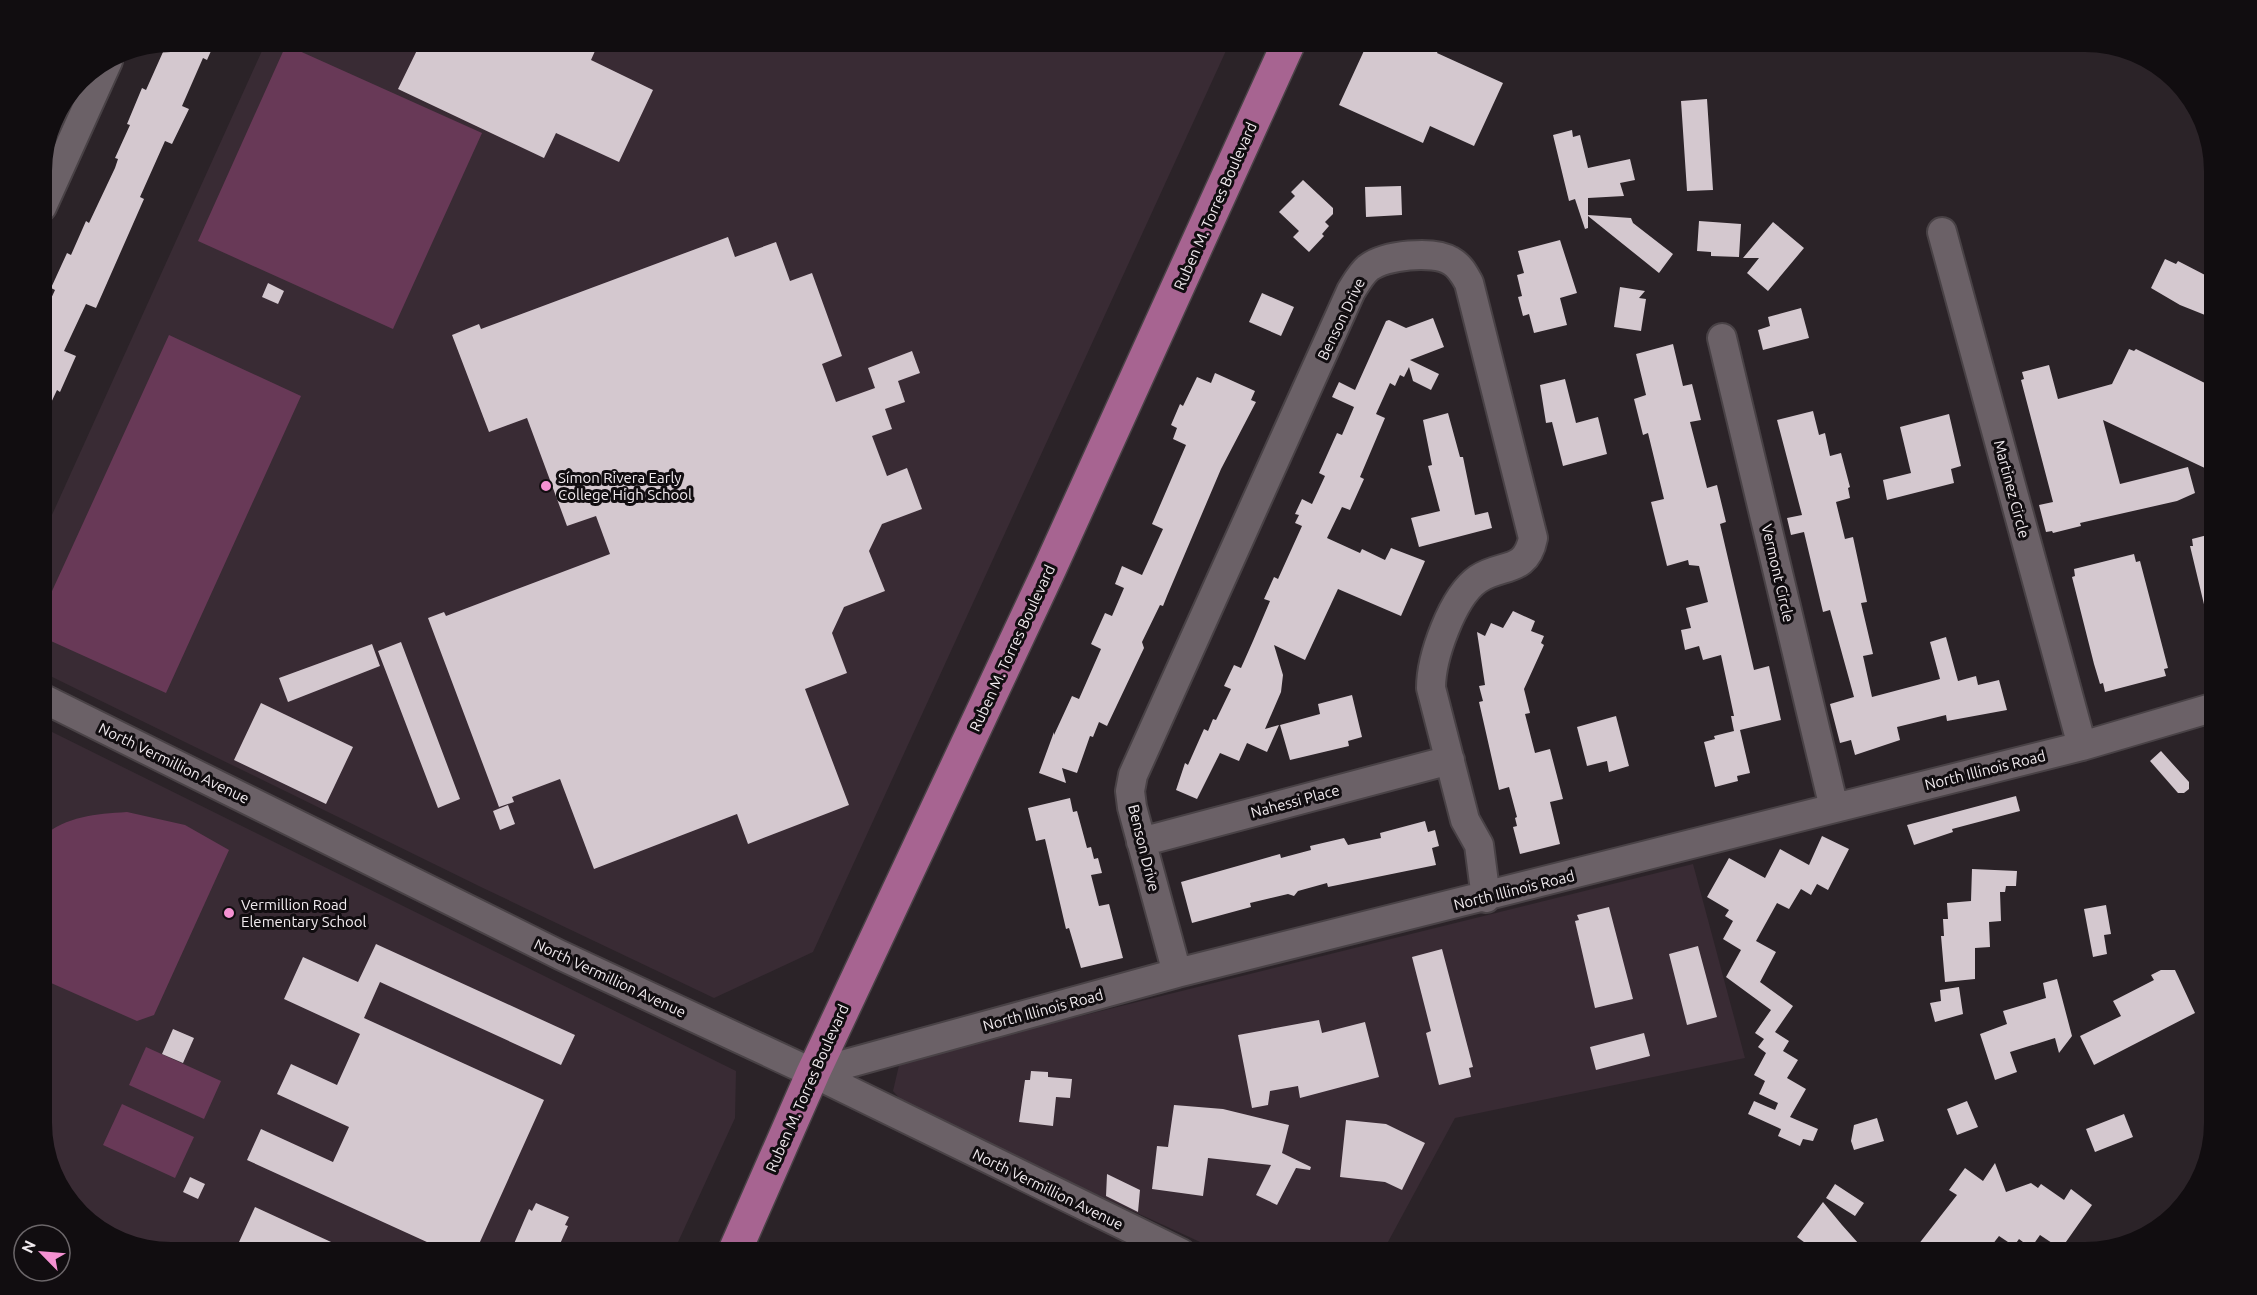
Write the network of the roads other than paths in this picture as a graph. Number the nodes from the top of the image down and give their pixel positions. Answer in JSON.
{"nodes":[{"id":1,"x":1284,"y":52,"type":"edge"},
{"id":2,"x":101,"y":76,"type":"edge"},
{"id":3,"x":53,"y":183,"type":"edge"},
{"id":4,"x":1941,"y":232,"type":"dead end"},
{"id":5,"x":1722,"y":338,"type":"dead end"},
{"id":6,"x":53,"y":703,"type":"edge"},
{"id":7,"x":2204,"y":710,"type":"edge"},
{"id":8,"x":2082,"y":746,"type":"junction"},
{"id":9,"x":1450,"y":760,"type":"junction"},
{"id":10,"x":1834,"y":808,"type":"junction"},
{"id":11,"x":1141,"y":842,"type":"junction"},
{"id":12,"x":1486,"y":898,"type":"junction"},
{"id":13,"x":1177,"y":973,"type":"junction"},
{"id":14,"x":813,"y":1073,"type":"junction"},
{"id":15,"x":739,"y":1242,"type":"edge"},
{"id":16,"x":1159,"y":1242,"type":"edge"}],
"edges":[{"from":1,"to":14,"type":"main road","name":"Ruben M. Torres Boulevard"},
{"from":2,"to":3,"type":"street"},
{"from":4,"to":8,"type":"street","name":"Martinez Circle"},
{"from":5,"to":10,"type":"street","name":"Vermont Circle"},
{"from":6,"to":14,"type":"street","name":"North Vermillion Avenue"},
{"from":7,"to":8,"type":"street","name":"North Illinois Road"},
{"from":8,"to":10,"type":"street","name":"North Illinois Road"},
{"from":9,"to":11,"type":"street","name":"Nahessi Place"},
{"from":9,"to":11,"type":"street","name":"Benson Drive"},
{"from":9,"to":12,"type":"street","name":"Benson Drive"},
{"from":10,"to":12,"type":"street","name":"North Illinois Road"},
{"from":11,"to":13,"type":"street","name":"Benson Drive"},
{"from":12,"to":13,"type":"street","name":"North Illinois Road"},
{"from":13,"to":14,"type":"street","name":"North Illinois Road"},
{"from":14,"to":15,"type":"main road","name":"Ruben M. Torres Boulevard"},
{"from":14,"to":16,"type":"street","name":"North Vermillion Avenue"}]}
